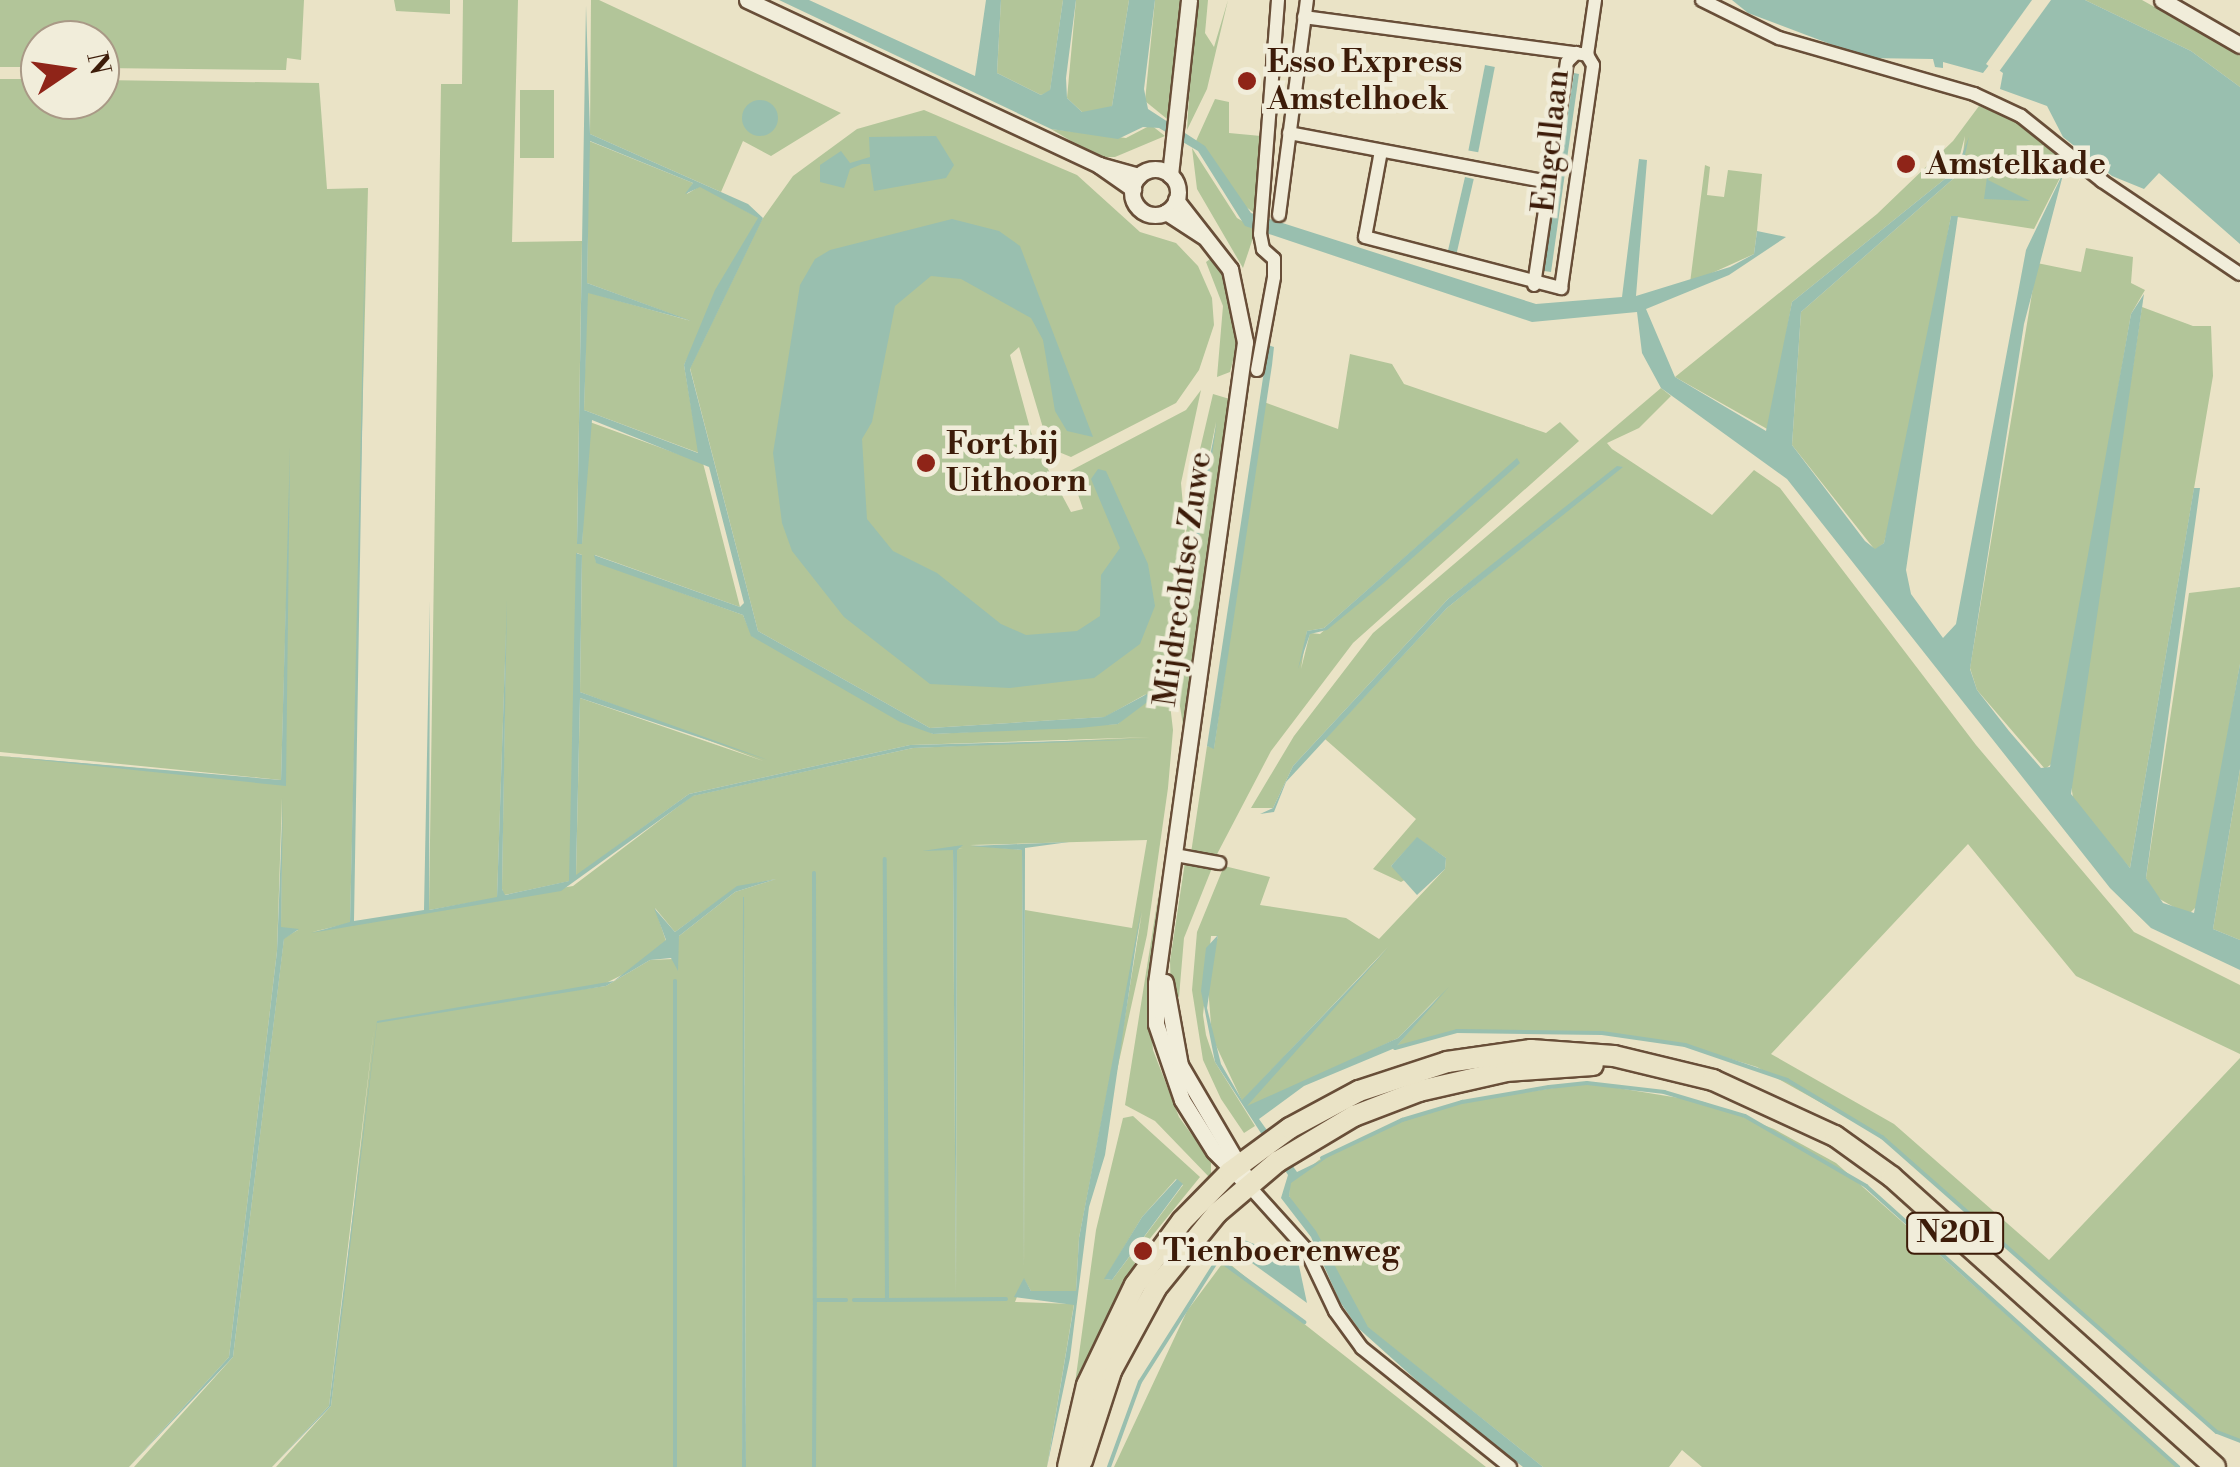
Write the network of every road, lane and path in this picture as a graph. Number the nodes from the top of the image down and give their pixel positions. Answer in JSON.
{"nodes":[{"id":1,"x":747,"y":0,"type":"edge"},
{"id":2,"x":1189,"y":0,"type":"edge"},
{"id":3,"x":1278,"y":0,"type":"edge"},
{"id":4,"x":1307,"y":0,"type":"edge"},
{"id":5,"x":1595,"y":0,"type":"edge"},
{"id":6,"x":1702,"y":0,"type":"edge"},
{"id":7,"x":2162,"y":0,"type":"edge"},
{"id":8,"x":1304,"y":17,"type":"junction"},
{"id":9,"x":2240,"y":45,"type":"edge"},
{"id":10,"x":1582,"y":54,"type":"junction"},
{"id":11,"x":1289,"y":133,"type":"junction"},
{"id":12,"x":1381,"y":151,"type":"junction"},
{"id":13,"x":1164,"y":172,"type":"junction"},
{"id":14,"x":1548,"y":182,"type":"junction"},
{"id":15,"x":1136,"y":183,"type":"junction"},
{"id":16,"x":1171,"y":206,"type":"junction"},
{"id":17,"x":1279,"y":216,"type":"dead end"},
{"id":18,"x":2240,"y":274,"type":"edge"},
{"id":19,"x":1534,"y":285,"type":"junction"},
{"id":20,"x":1257,"y":370,"type":"dead end"},
{"id":21,"x":1175,"y":856,"type":"junction"},
{"id":22,"x":1219,"y":863,"type":"dead end"},
{"id":23,"x":1276,"y":1150,"type":"junction"},
{"id":24,"x":1235,"y":1168,"type":"junction"},
{"id":25,"x":1248,"y":1185,"type":"junction"},
{"id":26,"x":1068,"y":1467,"type":"edge"},
{"id":27,"x":1081,"y":1467,"type":"edge"},
{"id":28,"x":1510,"y":1467,"type":"edge"},
{"id":29,"x":2215,"y":1467,"type":"edge"}],
"edges":[{"from":1,"to":15,"type":"street"},
{"from":2,"to":13,"type":"street"},
{"from":3,"to":20,"type":"street"},
{"from":4,"to":8,"type":"street"},
{"from":5,"to":10,"type":"street","name":"Engellaan"},
{"from":6,"to":18,"type":"street"},
{"from":7,"to":9,"type":"street"},
{"from":8,"to":10,"type":"street"},
{"from":8,"to":11,"type":"street"},
{"from":10,"to":14,"type":"street","name":"Engellaan"},
{"from":10,"to":19,"type":"street","name":"Engellaan"},
{"from":11,"to":12,"type":"street"},
{"from":11,"to":17,"type":"street"},
{"from":12,"to":14,"type":"street"},
{"from":12,"to":19,"type":"street"},
{"from":13,"to":15,"type":"street"},
{"from":13,"to":16,"type":"street"},
{"from":14,"to":19,"type":"street","name":"Engellaan"},
{"from":15,"to":16,"type":"street","name":"Mijdrechtse Zuwe"},
{"from":16,"to":21,"type":"street","name":"Mijdrechtse Zuwe"},
{"from":21,"to":22,"type":"street"},
{"from":21,"to":24,"type":"street","name":"Mijdrechtse Zuwe"},
{"from":23,"to":24,"type":"main road","number":"N201"},
{"from":23,"to":25,"type":"main road","number":"N201"},
{"from":23,"to":29,"type":"main road","number":"N201"},
{"from":24,"to":25,"type":"street","name":"Mijdrechtse Zuwe"},
{"from":24,"to":26,"type":"main road","number":"N201"},
{"from":25,"to":27,"type":"main road","number":"N201"},
{"from":25,"to":28,"type":"street"}]}
